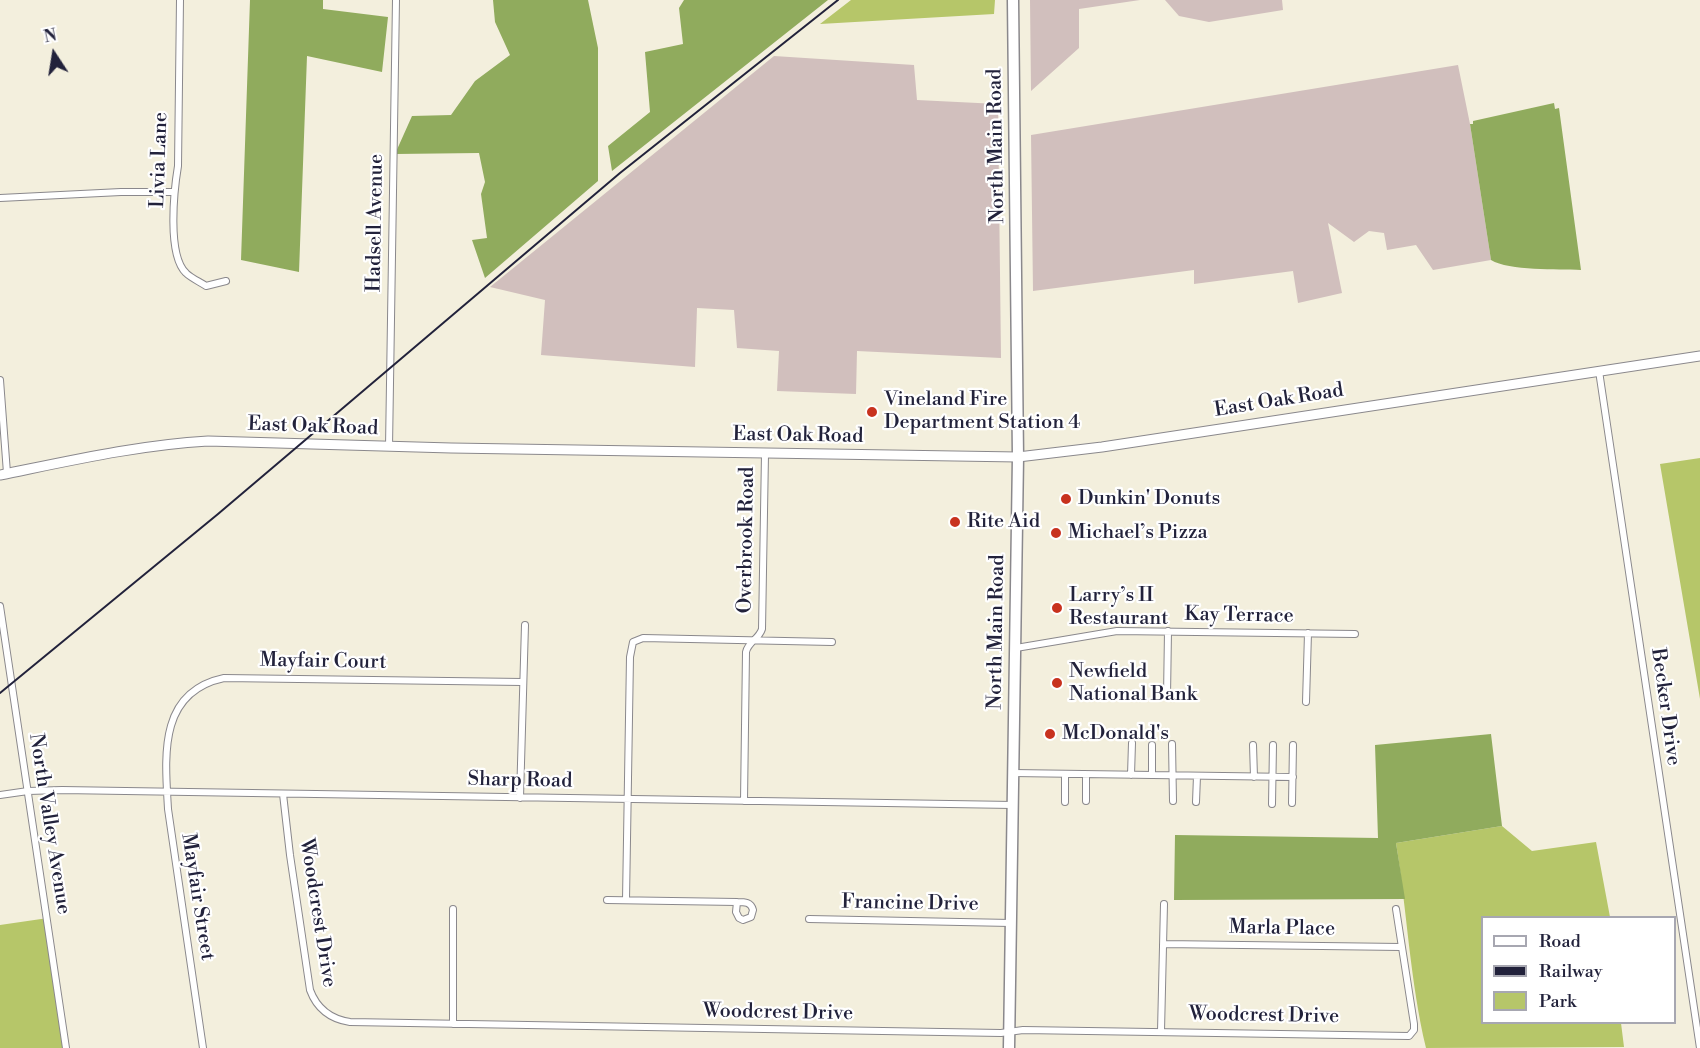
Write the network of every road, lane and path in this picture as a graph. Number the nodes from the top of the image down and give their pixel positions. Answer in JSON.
{"nodes":[{"id":1,"x":180,"y":0,"type":"edge"},
{"id":2,"x":396,"y":0,"type":"edge"},
{"id":3,"x":1013,"y":0,"type":"edge"},
{"id":4,"x":174,"y":192,"type":"junction"},
{"id":5,"x":0,"y":198,"type":"edge"},
{"id":6,"x":226,"y":281,"type":"dead end"},
{"id":7,"x":1700,"y":356,"type":"edge"},
{"id":8,"x":1599,"y":371,"type":"junction"},
{"id":9,"x":0,"y":380,"type":"edge"},
{"id":10,"x":389,"y":447,"type":"junction"},
{"id":11,"x":765,"y":454,"type":"junction"},
{"id":12,"x":1018,"y":457,"type":"junction"},
{"id":13,"x":3,"y":474,"type":"edge"},
{"id":14,"x":0,"y":606,"type":"edge"},
{"id":15,"x":525,"y":625,"type":"dead end"},
{"id":16,"x":1168,"y":631,"type":"junction"},
{"id":17,"x":1308,"y":633,"type":"junction"},
{"id":18,"x":1355,"y":634,"type":"dead end"},
{"id":19,"x":754,"y":640,"type":"junction"},
{"id":20,"x":832,"y":642,"type":"dead end"},
{"id":21,"x":1016,"y":648,"type":"junction"},
{"id":22,"x":522,"y":682,"type":"junction"},
{"id":23,"x":1167,"y":696,"type":"dead end"},
{"id":24,"x":1306,"y":702,"type":"dead end"},
{"id":25,"x":1132,"y":743,"type":"dead end"},
{"id":26,"x":1172,"y":744,"type":"dead end"},
{"id":27,"x":1152,"y":745,"type":"dead end"},
{"id":28,"x":1253,"y":745,"type":"dead end"},
{"id":29,"x":1273,"y":745,"type":"dead end"},
{"id":30,"x":1293,"y":745,"type":"dead end"},
{"id":31,"x":167,"y":750,"type":"joint"},
{"id":32,"x":1013,"y":773,"type":"junction"},
{"id":33,"x":1065,"y":775,"type":"junction"},
{"id":34,"x":1086,"y":775,"type":"junction"},
{"id":35,"x":1131,"y":775,"type":"junction"},
{"id":36,"x":1152,"y":775,"type":"junction"},
{"id":37,"x":1174,"y":776,"type":"junction"},
{"id":38,"x":1197,"y":776,"type":"junction"},
{"id":39,"x":1254,"y":777,"type":"junction"},
{"id":40,"x":1273,"y":777,"type":"junction"},
{"id":41,"x":1293,"y":777,"type":"junction"},
{"id":42,"x":28,"y":791,"type":"junction"},
{"id":43,"x":167,"y":792,"type":"junction"},
{"id":44,"x":283,"y":794,"type":"junction"},
{"id":45,"x":0,"y":795,"type":"edge"},
{"id":46,"x":520,"y":798,"type":"junction"},
{"id":47,"x":628,"y":799,"type":"junction"},
{"id":48,"x":744,"y":801,"type":"junction"},
{"id":49,"x":1086,"y":801,"type":"dead end"},
{"id":50,"x":1173,"y":801,"type":"dead end"},
{"id":51,"x":1065,"y":802,"type":"dead end"},
{"id":52,"x":1196,"y":802,"type":"dead end"},
{"id":53,"x":1292,"y":803,"type":"dead end"},
{"id":54,"x":1272,"y":804,"type":"dead end"},
{"id":55,"x":1013,"y":805,"type":"junction"},
{"id":56,"x":607,"y":900,"type":"dead end"},
{"id":57,"x":626,"y":900,"type":"junction"},
{"id":58,"x":737,"y":902,"type":"dead end"},
{"id":59,"x":1164,"y":904,"type":"dead end"},
{"id":60,"x":453,"y":909,"type":"dead end"},
{"id":61,"x":1396,"y":909,"type":"dead end"},
{"id":62,"x":809,"y":919,"type":"dead end"},
{"id":63,"x":1011,"y":923,"type":"junction"},
{"id":64,"x":1163,"y":944,"type":"junction"},
{"id":65,"x":1401,"y":947,"type":"junction"},
{"id":66,"x":453,"y":1024,"type":"junction"},
{"id":67,"x":1009,"y":1031,"type":"junction"},
{"id":68,"x":1161,"y":1031,"type":"junction"},
{"id":69,"x":66,"y":1048,"type":"edge"},
{"id":70,"x":203,"y":1048,"type":"edge"},
{"id":71,"x":1009,"y":1048,"type":"edge"},
{"id":72,"x":1700,"y":1048,"type":"edge"}],
"edges":[{"from":1,"to":4,"type":"street","name":"Livia Lane"},
{"from":2,"to":10,"type":"street","name":"Hadsell Avenue"},
{"from":3,"to":12,"type":"main road","name":"North Main Road"},
{"from":4,"to":5,"type":"street"},
{"from":4,"to":6,"type":"street","name":"Livia Lane"},
{"from":7,"to":8,"type":"street","name":"East Oak Road"},
{"from":8,"to":12,"type":"street","name":"East Oak Road"},
{"from":8,"to":72,"type":"street","name":"Becker Drive"},
{"from":9,"to":13,"type":"street"},
{"from":10,"to":11,"type":"street","name":"East Oak Road"},
{"from":10,"to":13,"type":"street","name":"East Oak Road"},
{"from":11,"to":12,"type":"street","name":"East Oak Road"},
{"from":11,"to":19,"type":"street","name":"Overbrook Road"},
{"from":12,"to":21,"type":"main road","name":"North Main Road"},
{"from":14,"to":42,"type":"street","name":"North Valley Avenue"},
{"from":15,"to":22,"type":"street"},
{"from":16,"to":17,"type":"street","name":"Kay Terrace"},
{"from":16,"to":21,"type":"street","name":"Kay Terrace"},
{"from":16,"to":23,"type":"street"},
{"from":17,"to":18,"type":"street","name":"Kay Terrace"},
{"from":17,"to":24,"type":"street"},
{"from":19,"to":20,"type":"street"},
{"from":19,"to":47,"type":"street"},
{"from":19,"to":48,"type":"street","name":"Overbrook Road"},
{"from":21,"to":32,"type":"main road","name":"North Main Road"},
{"from":22,"to":31,"type":"street","name":"Mayfair Court"},
{"from":22,"to":46,"type":"street"},
{"from":25,"to":35,"type":"street"},
{"from":26,"to":37,"type":"street"},
{"from":27,"to":36,"type":"street"},
{"from":28,"to":39,"type":"street"},
{"from":29,"to":40,"type":"street"},
{"from":30,"to":41,"type":"street"},
{"from":31,"to":43,"type":"street","name":"Mayfair Street"},
{"from":32,"to":33,"type":"street"},
{"from":32,"to":55,"type":"main road","name":"North Main Road"},
{"from":33,"to":34,"type":"street"},
{"from":33,"to":51,"type":"street"},
{"from":34,"to":35,"type":"street"},
{"from":34,"to":49,"type":"street"},
{"from":35,"to":36,"type":"street"},
{"from":36,"to":37,"type":"street"},
{"from":37,"to":38,"type":"street"},
{"from":37,"to":50,"type":"street"},
{"from":38,"to":39,"type":"street"},
{"from":38,"to":52,"type":"street"},
{"from":39,"to":40,"type":"street"},
{"from":40,"to":41,"type":"street"},
{"from":40,"to":54,"type":"street"},
{"from":41,"to":53,"type":"street"},
{"from":42,"to":43,"type":"street","name":"Sharp Road"},
{"from":42,"to":45,"type":"street","name":"Sharp Road"},
{"from":42,"to":69,"type":"street","name":"North Valley Avenue"},
{"from":43,"to":44,"type":"street","name":"Sharp Road"},
{"from":43,"to":70,"type":"street","name":"Mayfair Street"},
{"from":44,"to":46,"type":"street","name":"Sharp Road"},
{"from":44,"to":66,"type":"street","name":"Woodcrest Drive"},
{"from":46,"to":47,"type":"street","name":"Sharp Road"},
{"from":47,"to":48,"type":"street","name":"Sharp Road"},
{"from":47,"to":57,"type":"street"},
{"from":48,"to":55,"type":"street","name":"Sharp Road"},
{"from":55,"to":63,"type":"main road","name":"North Main Road"},
{"from":56,"to":57,"type":"street"},
{"from":57,"to":58,"type":"street"},
{"from":59,"to":64,"type":"street"},
{"from":60,"to":66,"type":"street"},
{"from":61,"to":65,"type":"street"},
{"from":62,"to":63,"type":"street","name":"Francine Drive"},
{"from":63,"to":67,"type":"main road","name":"North Main Road"},
{"from":64,"to":65,"type":"street","name":"Marla Place"},
{"from":64,"to":68,"type":"street"},
{"from":65,"to":68,"type":"street","name":"Woodcrest Drive"},
{"from":66,"to":67,"type":"street","name":"Woodcrest Drive"},
{"from":67,"to":68,"type":"street","name":"Woodcrest Drive"},
{"from":67,"to":71,"type":"main road","name":"North Main Road"}]}
